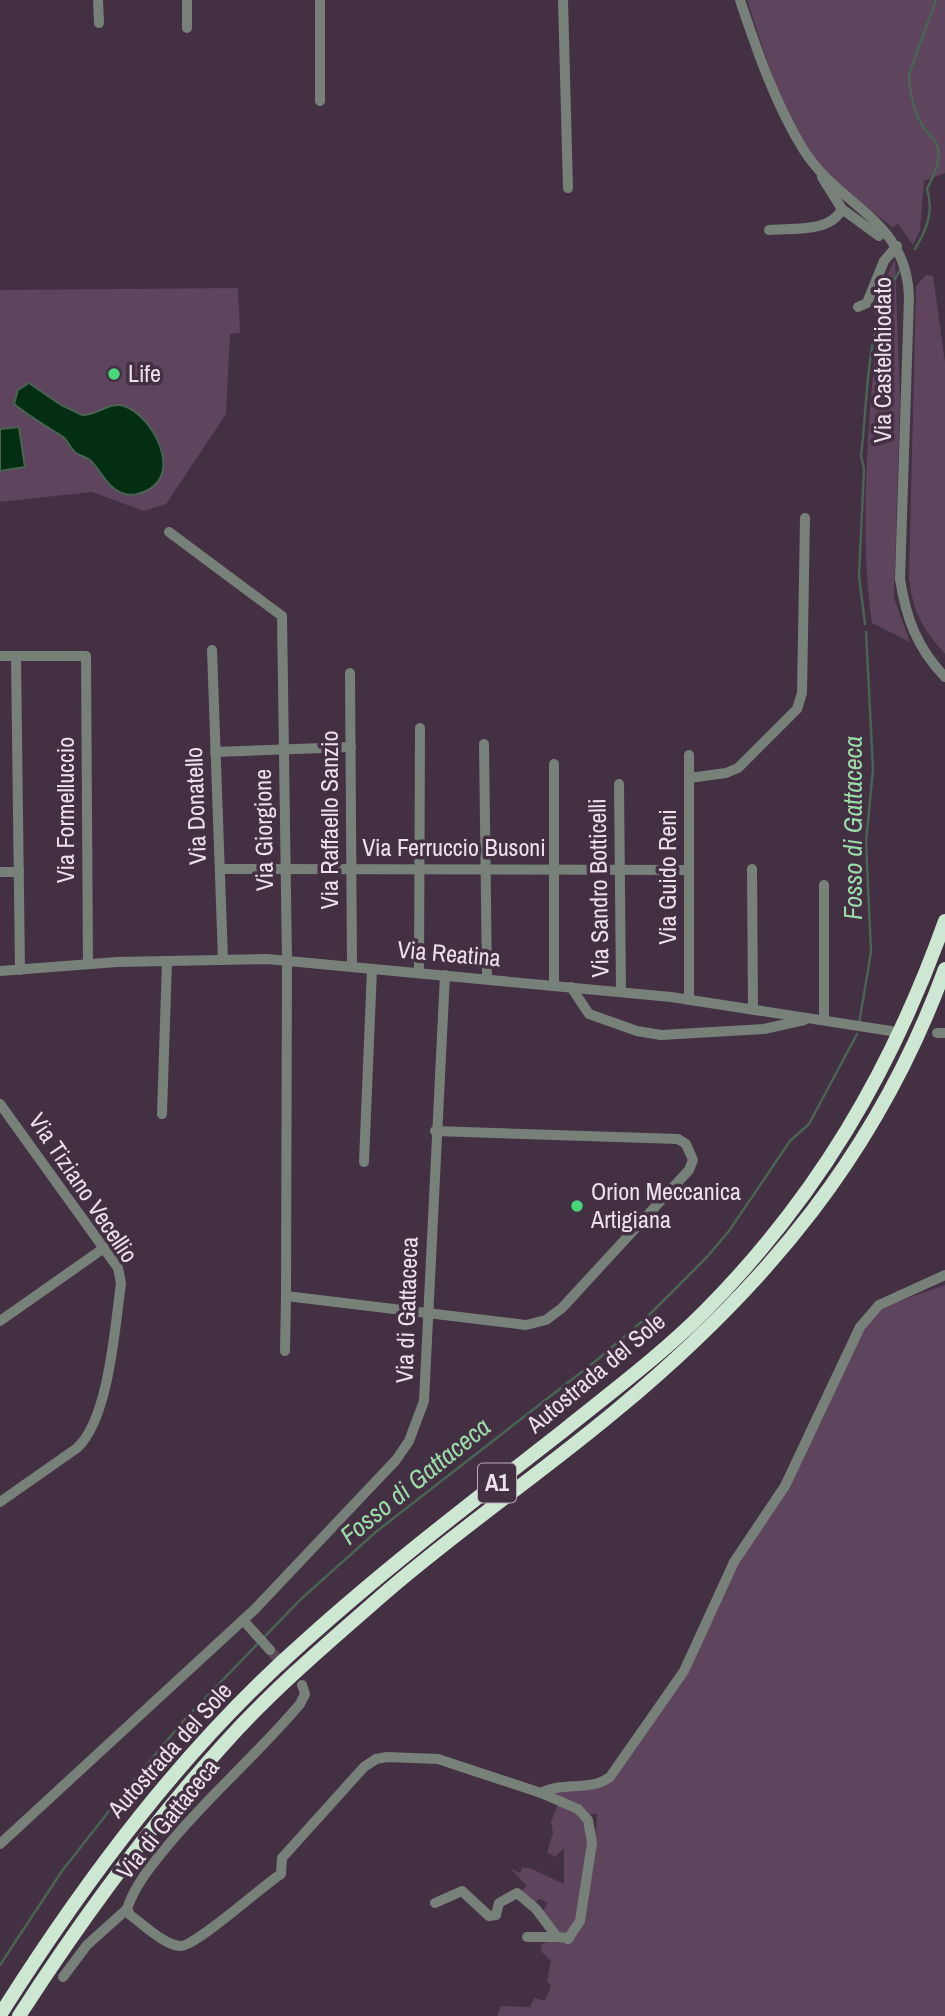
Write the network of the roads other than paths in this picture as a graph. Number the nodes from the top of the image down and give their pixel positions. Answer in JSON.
{"nodes":[{"id":1,"x":98,"y":0,"type":"edge"},
{"id":2,"x":187,"y":0,"type":"edge"},
{"id":3,"x":320,"y":0,"type":"edge"},
{"id":4,"x":563,"y":0,"type":"edge"},
{"id":5,"x":740,"y":0,"type":"edge"},
{"id":6,"x":99,"y":23,"type":"dead end"},
{"id":7,"x":187,"y":28,"type":"dead end"},
{"id":8,"x":320,"y":101,"type":"dead end"},
{"id":9,"x":816,"y":167,"type":"junction"},
{"id":10,"x":568,"y":188,"type":"dead end"},
{"id":11,"x":842,"y":209,"type":"junction"},
{"id":12,"x":769,"y":230,"type":"dead end"},
{"id":13,"x":878,"y":236,"type":"dead end"},
{"id":14,"x":897,"y":246,"type":"junction"},
{"id":15,"x":858,"y":307,"type":"dead end"},
{"id":16,"x":804,"y":518,"type":"dead end"},
{"id":17,"x":169,"y":532,"type":"dead end"},
{"id":18,"x":212,"y":650,"type":"dead end"},
{"id":19,"x":0,"y":656,"type":"edge"},
{"id":20,"x":16,"y":656,"type":"junction"},
{"id":21,"x":350,"y":673,"type":"dead end"},
{"id":22,"x":945,"y":677,"type":"edge"},
{"id":23,"x":420,"y":727,"type":"dead end"},
{"id":24,"x":484,"y":744,"type":"dead end"},
{"id":25,"x":351,"y":747,"type":"junction"},
{"id":26,"x":284,"y":749,"type":"junction"},
{"id":27,"x":215,"y":752,"type":"junction"},
{"id":28,"x":689,"y":755,"type":"dead end"},
{"id":29,"x":554,"y":764,"type":"dead end"},
{"id":30,"x":689,"y":778,"type":"junction"},
{"id":31,"x":619,"y":784,"type":"dead end"},
{"id":32,"x":220,"y":869,"type":"junction"},
{"id":33,"x":286,"y":869,"type":"junction"},
{"id":34,"x":352,"y":869,"type":"junction"},
{"id":35,"x":420,"y":869,"type":"junction"},
{"id":36,"x":752,"y":869,"type":"dead end"},
{"id":37,"x":486,"y":870,"type":"junction"},
{"id":38,"x":554,"y":870,"type":"junction"},
{"id":39,"x":620,"y":870,"type":"junction"},
{"id":40,"x":689,"y":870,"type":"junction"},
{"id":41,"x":0,"y":872,"type":"edge"},
{"id":42,"x":19,"y":872,"type":"junction"},
{"id":43,"x":824,"y":885,"type":"dead end"},
{"id":44,"x":945,"y":921,"type":"edge"},
{"id":45,"x":223,"y":960,"type":"junction"},
{"id":46,"x":167,"y":961,"type":"junction"},
{"id":47,"x":287,"y":961,"type":"junction"},
{"id":48,"x":88,"y":964,"type":"junction"},
{"id":49,"x":352,"y":967,"type":"junction"},
{"id":50,"x":372,"y":969,"type":"junction"},
{"id":51,"x":945,"y":969,"type":"edge"},
{"id":52,"x":20,"y":970,"type":"junction"},
{"id":53,"x":0,"y":971,"type":"edge"},
{"id":54,"x":419,"y":973,"type":"junction"},
{"id":55,"x":445,"y":975,"type":"junction"},
{"id":56,"x":487,"y":979,"type":"junction"},
{"id":57,"x":554,"y":985,"type":"junction"},
{"id":58,"x":571,"y":987,"type":"junction"},
{"id":59,"x":621,"y":992,"type":"junction"},
{"id":60,"x":688,"y":1000,"type":"junction"},
{"id":61,"x":753,"y":1010,"type":"junction"},
{"id":62,"x":811,"y":1018,"type":"junction"},
{"id":63,"x":824,"y":1020,"type":"junction"},
{"id":64,"x":891,"y":1031,"type":"dead end"},
{"id":65,"x":0,"y":1104,"type":"edge"},
{"id":66,"x":162,"y":1114,"type":"dead end"},
{"id":67,"x":435,"y":1131,"type":"junction"},
{"id":68,"x":364,"y":1162,"type":"dead end"},
{"id":69,"x":104,"y":1248,"type":"junction"},
{"id":70,"x":945,"y":1275,"type":"edge"},
{"id":71,"x":286,"y":1296,"type":"junction"},
{"id":72,"x":427,"y":1313,"type":"junction"},
{"id":73,"x":0,"y":1321,"type":"edge"},
{"id":74,"x":285,"y":1351,"type":"dead end"},
{"id":75,"x":0,"y":1502,"type":"edge"},
{"id":76,"x":243,"y":1620,"type":"junction"},
{"id":77,"x":270,"y":1650,"type":"tunnel mouth"},
{"id":78,"x":302,"y":1685,"type":"dead end"},
{"id":79,"x":541,"y":1793,"type":"junction"},
{"id":80,"x":0,"y":1844,"type":"edge"},
{"id":81,"x":435,"y":1903,"type":"dead end"},
{"id":82,"x":127,"y":1909,"type":"junction"},
{"id":83,"x":527,"y":1937,"type":"dead end"},
{"id":84,"x":556,"y":1937,"type":"junction"},
{"id":85,"x":63,"y":1977,"type":"dead end"},
{"id":86,"x":0,"y":2015,"type":"edge"},
{"id":87,"x":19,"y":2016,"type":"edge"}],
"edges":[{"from":1,"to":6,"type":"street"},
{"from":2,"to":7,"type":"street"},
{"from":3,"to":8,"type":"street"},
{"from":4,"to":10,"type":"street"},
{"from":5,"to":9,"type":"street","name":"Via Castelchiodato"},
{"from":9,"to":11,"type":"street"},
{"from":9,"to":14,"type":"street","name":"Via Castelchiodato"},
{"from":11,"to":12,"type":"street"},
{"from":11,"to":13,"type":"street"},
{"from":14,"to":15,"type":"street"},
{"from":14,"to":22,"type":"street","name":"Via Castelchiodato"},
{"from":16,"to":30,"type":"street"},
{"from":17,"to":26,"type":"street","name":"Via Giorgione"},
{"from":18,"to":27,"type":"street","name":"Via Donatello"},
{"from":19,"to":20,"type":"street"},
{"from":20,"to":42,"type":"street"},
{"from":20,"to":48,"type":"street","name":"Via Formelluccio"},
{"from":21,"to":25,"type":"street","name":"Via Raffaello Sanzio"},
{"from":23,"to":35,"type":"street"},
{"from":24,"to":37,"type":"street"},
{"from":25,"to":26,"type":"street"},
{"from":25,"to":34,"type":"street","name":"Via Raffaello Sanzio"},
{"from":26,"to":27,"type":"street"},
{"from":26,"to":33,"type":"street","name":"Via Giorgione"},
{"from":27,"to":32,"type":"street","name":"Via Donatello"},
{"from":28,"to":30,"type":"street","name":"Via Guido Reni"},
{"from":29,"to":38,"type":"street"},
{"from":30,"to":40,"type":"street","name":"Via Guido Reni"},
{"from":31,"to":39,"type":"street","name":"Via Sandro Botticelli"},
{"from":32,"to":33,"type":"street","name":"Via Ferruccio Busoni"},
{"from":32,"to":45,"type":"street","name":"Via Donatello"},
{"from":33,"to":34,"type":"street","name":"Via Ferruccio Busoni"},
{"from":33,"to":47,"type":"street","name":"Via Giorgione"},
{"from":34,"to":35,"type":"street","name":"Via Ferruccio Busoni"},
{"from":34,"to":49,"type":"street","name":"Via Raffaello Sanzio"},
{"from":35,"to":37,"type":"street","name":"Via Ferruccio Busoni"},
{"from":35,"to":54,"type":"street"},
{"from":36,"to":61,"type":"street"},
{"from":37,"to":38,"type":"street","name":"Via Ferruccio Busoni"},
{"from":37,"to":56,"type":"street"},
{"from":38,"to":39,"type":"street","name":"Via Ferruccio Busoni"},
{"from":38,"to":57,"type":"street"},
{"from":39,"to":40,"type":"street","name":"Via Ferruccio Busoni"},
{"from":39,"to":59,"type":"street","name":"Via Sandro Botticelli"},
{"from":40,"to":60,"type":"street","name":"Via Guido Reni"},
{"from":41,"to":42,"type":"street"},
{"from":42,"to":52,"type":"street"},
{"from":43,"to":63,"type":"street"},
{"from":44,"to":86,"type":"highway","name":"Autostrada del Sole","number":"A1"},
{"from":45,"to":46,"type":"street","name":"Via Reatina"},
{"from":45,"to":47,"type":"street","name":"Via Reatina"},
{"from":46,"to":48,"type":"street","name":"Via Reatina"},
{"from":46,"to":66,"type":"street"},
{"from":47,"to":49,"type":"street","name":"Via Reatina"},
{"from":47,"to":71,"type":"street","name":"Via Giorgione"},
{"from":48,"to":52,"type":"street","name":"Via Reatina"},
{"from":49,"to":50,"type":"street","name":"Via Reatina"},
{"from":50,"to":54,"type":"street","name":"Via Reatina"},
{"from":50,"to":68,"type":"street"},
{"from":51,"to":87,"type":"highway","name":"Autostrada del Sole","number":"A1"},
{"from":52,"to":53,"type":"street","name":"Via Reatina"},
{"from":54,"to":55,"type":"street","name":"Via Reatina"},
{"from":55,"to":56,"type":"street","name":"Via Reatina"},
{"from":55,"to":67,"type":"street","name":"Via di Gattaceca"},
{"from":56,"to":57,"type":"street","name":"Via Reatina"},
{"from":57,"to":58,"type":"street","name":"Via Reatina"},
{"from":58,"to":59,"type":"street","name":"Via Reatina"},
{"from":58,"to":62,"type":"street"},
{"from":59,"to":60,"type":"street","name":"Via Reatina"},
{"from":60,"to":61,"type":"street","name":"Via Reatina"},
{"from":61,"to":62,"type":"street","name":"Via Reatina"},
{"from":62,"to":63,"type":"street","name":"Via Reatina"},
{"from":63,"to":64,"type":"street","name":"Via Reatina"},
{"from":65,"to":69,"type":"street","name":"Via Tiziano Vecellio"},
{"from":67,"to":72,"type":"street","name":"Via di Gattaceca"},
{"from":67,"to":72,"type":"street"},
{"from":69,"to":73,"type":"street"},
{"from":69,"to":75,"type":"street","name":"Via Tiziano Vecellio"},
{"from":70,"to":79,"type":"street"},
{"from":71,"to":72,"type":"street"},
{"from":71,"to":74,"type":"street","name":"Via Giorgione"},
{"from":72,"to":76,"type":"street","name":"Via di Gattaceca"},
{"from":76,"to":77,"type":"street"},
{"from":76,"to":80,"type":"street","name":"Via di Gattaceca"},
{"from":78,"to":82,"type":"street","name":"Via di Gattaceca"},
{"from":79,"to":82,"type":"street","name":"Via di Gattaceca"},
{"from":79,"to":84,"type":"street","name":"Via di Gattaceca"},
{"from":81,"to":84,"type":"street"},
{"from":82,"to":85,"type":"street"},
{"from":83,"to":84,"type":"street"}]}
